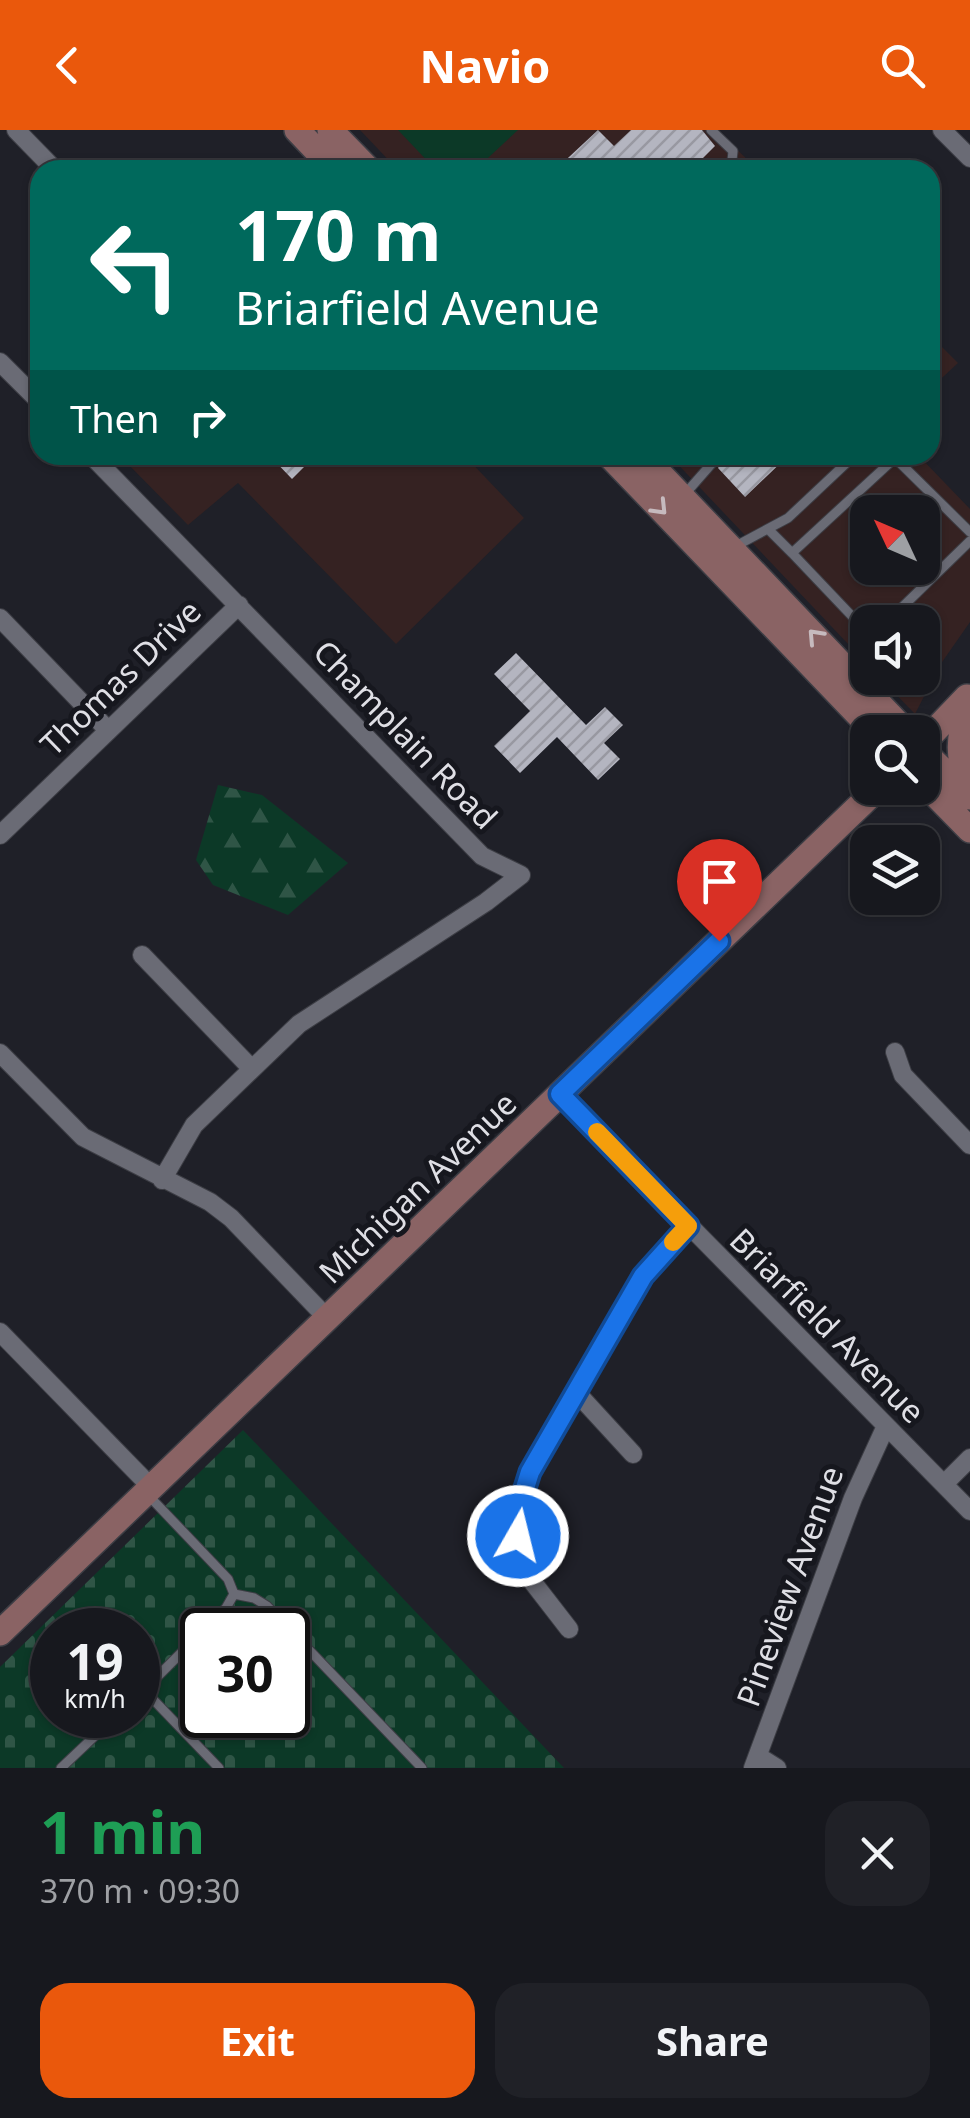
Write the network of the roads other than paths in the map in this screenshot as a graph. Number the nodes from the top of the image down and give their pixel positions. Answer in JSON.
{"nodes":[{"id":1,"x":16,"y":130,"type":"edge"},
{"id":2,"x":297,"y":130,"type":"edge"},
{"id":3,"x":330,"y":130,"type":"edge"},
{"id":4,"x":711,"y":130,"type":"edge"},
{"id":5,"x":942,"y":130,"type":"edge"},
{"id":6,"x":970,"y":158,"type":"edge"},
{"id":7,"x":45,"y":160,"type":"edge"},
{"id":8,"x":326,"y":160,"type":"edge"},
{"id":9,"x":358,"y":160,"type":"edge"},
{"id":10,"x":732,"y":160,"type":"edge"},
{"id":11,"x":0,"y":362,"type":"edge"},
{"id":12,"x":30,"y":392,"type":"edge"},
{"id":13,"x":101,"y":465,"type":"edge"},
{"id":14,"x":619,"y":465,"type":"edge"},
{"id":15,"x":652,"y":465,"type":"edge"},
{"id":16,"x":711,"y":465,"type":"edge"},
{"id":17,"x":844,"y":465,"type":"edge"},
{"id":18,"x":885,"y":465,"type":"edge"},
{"id":19,"x":903,"y":465,"type":"edge"},
{"id":20,"x":683,"y":496,"type":"junction"},
{"id":21,"x":769,"y":530,"type":"junction"},
{"id":22,"x":970,"y":532,"type":"edge"},
{"id":23,"x":970,"y":541,"type":"edge"},
{"id":24,"x":732,"y":548,"type":"junction"},
{"id":25,"x":792,"y":553,"type":"junction"},
{"id":26,"x":239,"y":605,"type":"junction"},
{"id":27,"x":905,"y":605,"type":"edge"},
{"id":28,"x":850,"y":614,"type":"edge"},
{"id":29,"x":0,"y":618,"type":"edge"},
{"id":30,"x":970,"y":691,"type":"edge"},
{"id":31,"x":970,"y":708,"type":"edge"},
{"id":32,"x":859,"y":715,"type":"edge"},
{"id":33,"x":890,"y":715,"type":"edge"},
{"id":34,"x":940,"y":728,"type":"edge"},
{"id":35,"x":107,"y":729,"type":"junction"},
{"id":36,"x":940,"y":765,"type":"edge"},
{"id":37,"x":970,"y":780,"type":"edge"},
{"id":38,"x":970,"y":796,"type":"edge"},
{"id":39,"x":940,"y":799,"type":"edge"},
{"id":40,"x":860,"y":805,"type":"edge"},
{"id":41,"x":970,"y":830,"type":"edge"},
{"id":42,"x":0,"y":835,"type":"edge"},
{"id":43,"x":142,"y":955,"type":"dead end"},
{"id":44,"x":894,"y":1052,"type":"dead end"},
{"id":45,"x":0,"y":1053,"type":"edge"},
{"id":46,"x":252,"y":1069,"type":"junction"},
{"id":47,"x":560,"y":1094,"type":"junction"},
{"id":48,"x":970,"y":1145,"type":"edge"},
{"id":49,"x":162,"y":1180,"type":"junction"},
{"id":50,"x":688,"y":1226,"type":"junction"},
{"id":51,"x":328,"y":1319,"type":"junction"},
{"id":52,"x":0,"y":1332,"type":"edge"},
{"id":53,"x":577,"y":1394,"type":"junction"},
{"id":54,"x":886,"y":1428,"type":"junction"},
{"id":55,"x":633,"y":1454,"type":"dead end"},
{"id":56,"x":970,"y":1458,"type":"edge"},
{"id":57,"x":944,"y":1484,"type":"junction"},
{"id":58,"x":150,"y":1492,"type":"junction"},
{"id":59,"x":970,"y":1510,"type":"edge"},
{"id":60,"x":234,"y":1594,"type":"junction"},
{"id":61,"x":226,"y":1608,"type":"edge"},
{"id":62,"x":570,"y":1628,"type":"dead end"},
{"id":63,"x":0,"y":1633,"type":"edge"},
{"id":64,"x":180,"y":1655,"type":"edge"},
{"id":65,"x":160,"y":1674,"type":"edge"},
{"id":66,"x":160,"y":1711,"type":"edge"},
{"id":67,"x":93,"y":1738,"type":"edge"},
{"id":68,"x":755,"y":1762,"type":"edge"},
{"id":69,"x":61,"y":1768,"type":"edge"},
{"id":70,"x":219,"y":1768,"type":"edge"},
{"id":71,"x":422,"y":1768,"type":"edge"},
{"id":72,"x":777,"y":1768,"type":"edge"}],
"edges":[{"from":1,"to":7,"type":"street"},
{"from":2,"to":8,"type":"main road"},
{"from":3,"to":9,"type":"main road"},
{"from":4,"to":10,"type":"lane"},
{"from":5,"to":6,"type":"street"},
{"from":11,"to":12,"type":"street"},
{"from":13,"to":26,"type":"street","name":"Champlain Road"},
{"from":14,"to":32,"type":"main road","one_way":true},
{"from":15,"to":20,"type":"main road"},
{"from":16,"to":20,"type":"lane"},
{"from":17,"to":21,"type":"lane"},
{"from":18,"to":25,"type":"lane"},
{"from":19,"to":22,"type":"lane"},
{"from":20,"to":24,"type":"main road"},
{"from":21,"to":24,"type":"lane"},
{"from":21,"to":25,"type":"lane"},
{"from":23,"to":27,"type":"lane"},
{"from":33,"to":24,"type":"main road","one_way":true},
{"from":25,"to":28,"type":"lane"},
{"from":26,"to":35,"type":"street","name":"Thomas Drive"},
{"from":26,"to":46,"type":"street","name":"Champlain Road"},
{"from":29,"to":35,"type":"street"},
{"from":30,"to":34,"type":"main road"},
{"from":31,"to":37,"type":"main road"},
{"from":35,"to":42,"type":"street","name":"Thomas Drive"},
{"from":36,"to":38,"type":"main road"},
{"from":39,"to":41,"type":"main road"},
{"from":40,"to":47,"type":"main road","name":"Michigan Avenue"},
{"from":43,"to":46,"type":"street"},
{"from":44,"to":48,"type":"street"},
{"from":45,"to":49,"type":"street"},
{"from":46,"to":49,"type":"street","name":"Champlain Road"},
{"from":47,"to":50,"type":"street","name":"Briarfield Avenue"},
{"from":47,"to":51,"type":"main road","name":"Michigan Avenue"},
{"from":49,"to":51,"type":"street"},
{"from":50,"to":53,"type":"street"},
{"from":50,"to":54,"type":"street","name":"Briarfield Avenue"},
{"from":51,"to":58,"type":"main road","name":"Michigan Avenue"},
{"from":52,"to":58,"type":"street"},
{"from":53,"to":55,"type":"street"},
{"from":53,"to":62,"type":"street"},
{"from":54,"to":57,"type":"street","name":"Briarfield Avenue"},
{"from":54,"to":68,"type":"street","name":"Pineview Avenue"},
{"from":56,"to":57,"type":"street"},
{"from":57,"to":59,"type":"street","name":"Briarfield Avenue"},
{"from":58,"to":60,"type":"lane"},
{"from":58,"to":63,"type":"main road","name":"Michigan Avenue"},
{"from":60,"to":61,"type":"lane"},
{"from":60,"to":71,"type":"lane"},
{"from":64,"to":65,"type":"lane"},
{"from":66,"to":70,"type":"lane"},
{"from":67,"to":69,"type":"lane"},
{"from":68,"to":72,"type":"street"}]}
